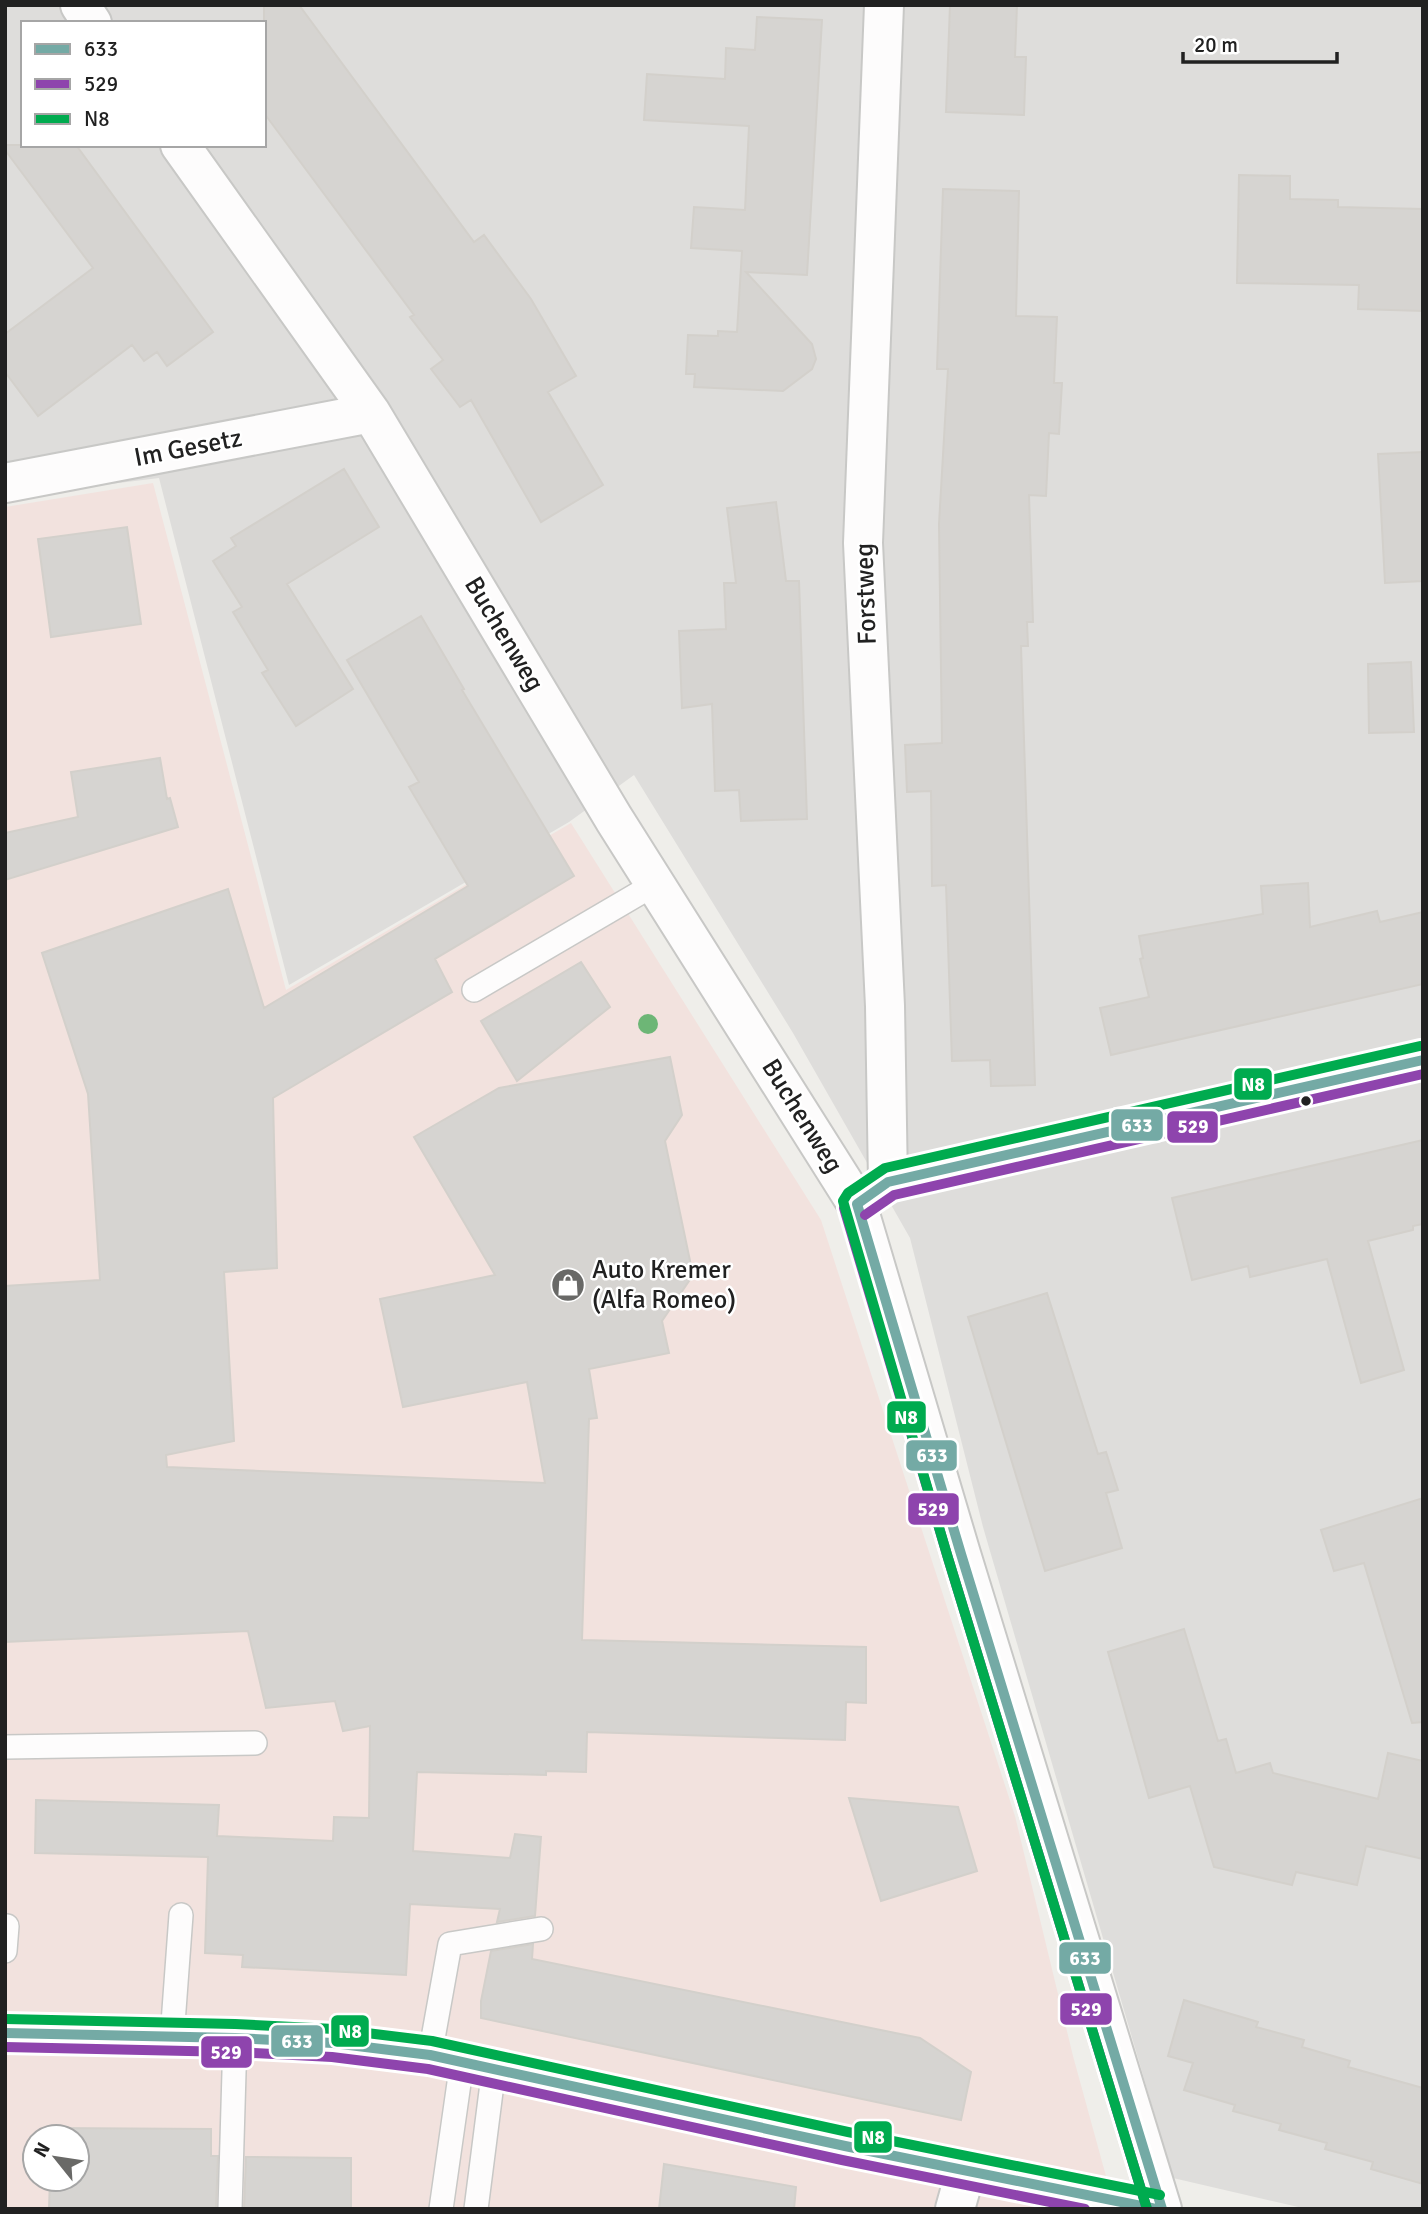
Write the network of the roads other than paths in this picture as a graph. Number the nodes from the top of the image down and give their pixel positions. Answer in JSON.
{"nodes":[{"id":1,"x":80,"y":5,"type":"edge"},
{"id":2,"x":884,"y":5,"type":"edge"},
{"id":3,"x":91,"y":21,"type":"edge"},
{"id":4,"x":181,"y":147,"type":"edge"},
{"id":5,"x":371,"y":413,"type":"junction"},
{"id":6,"x":5,"y":483,"type":"edge"},
{"id":7,"x":655,"y":884,"type":"junction"},
{"id":8,"x":474,"y":990,"type":"dead end"},
{"id":9,"x":1423,"y":1060,"type":"edge"},
{"id":10,"x":888,"y":1182,"type":"junction"},
{"id":11,"x":857,"y":1204,"type":"junction"},
{"id":12,"x":255,"y":1743,"type":"dead end"},
{"id":13,"x":5,"y":1747,"type":"edge"},
{"id":14,"x":181,"y":1915,"type":"dead end"},
{"id":15,"x":7,"y":1926,"type":"dead end"},
{"id":16,"x":541,"y":1929,"type":"dead end"},
{"id":17,"x":5,"y":1951,"type":"edge"},
{"id":18,"x":5,"y":2033,"type":"edge"},
{"id":19,"x":172,"y":2037,"type":"junction"},
{"id":20,"x":235,"y":2038,"type":"junction"},
{"id":21,"x":462,"y":2062,"type":"junction"},
{"id":22,"x":966,"y":2170,"type":"junction"},
{"id":23,"x":230,"y":2209,"type":"edge"},
{"id":24,"x":440,"y":2209,"type":"edge"},
{"id":25,"x":476,"y":2209,"type":"edge"},
{"id":26,"x":955,"y":2209,"type":"edge"},
{"id":27,"x":1160,"y":2209,"type":"edge"}],
"edges":[{"from":1,"to":3,"type":"street"},
{"from":2,"to":10,"type":"street","name":"Forstweg"},
{"from":4,"to":5,"type":"street","name":"Buchenweg"},
{"from":5,"to":6,"type":"street","name":"Im Gesetz"},
{"from":5,"to":7,"type":"street","name":"Buchenweg"},
{"from":7,"to":8,"type":"lane"},
{"from":7,"to":11,"type":"street","name":"Buchenweg"},
{"from":9,"to":10,"type":"street"},
{"from":10,"to":11,"type":"street"},
{"from":11,"to":27,"type":"street","name":"Buchenweg"},
{"from":12,"to":13,"type":"lane"},
{"from":14,"to":19,"type":"lane"},
{"from":15,"to":17,"type":"lane"},
{"from":16,"to":21,"type":"lane"},
{"from":18,"to":19,"type":"street"},
{"from":19,"to":20,"type":"street"},
{"from":20,"to":21,"type":"street"},
{"from":20,"to":23,"type":"lane"},
{"from":21,"to":22,"type":"street"},
{"from":21,"to":24,"type":"lane"},
{"from":21,"to":25,"type":"lane"},
{"from":22,"to":26,"type":"street"},
{"from":22,"to":27,"type":"street"}]}
